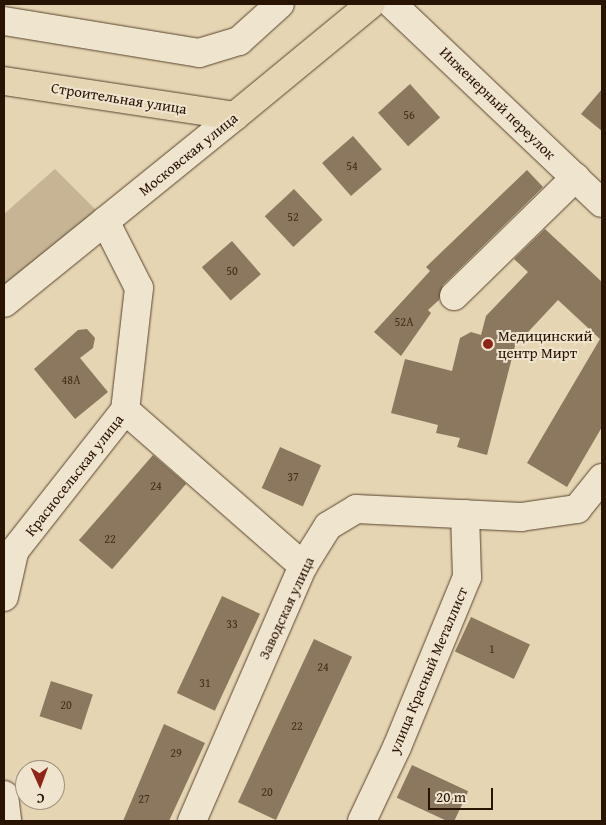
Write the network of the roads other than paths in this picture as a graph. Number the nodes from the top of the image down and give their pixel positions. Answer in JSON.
{"nodes":[{"id":1,"x":280,"y":4,"type":"edge"},
{"id":2,"x":371,"y":4,"type":"edge"},
{"id":3,"x":392,"y":4,"type":"edge"},
{"id":4,"x":4,"y":21,"type":"edge"},
{"id":5,"x":4,"y":80,"type":"edge"},
{"id":6,"x":235,"y":116,"type":"junction"},
{"id":7,"x":576,"y":178,"type":"junction"},
{"id":8,"x":602,"y":203,"type":"edge"},
{"id":9,"x":105,"y":221,"type":"junction"},
{"id":10,"x":454,"y":296,"type":"dead end"},
{"id":11,"x":4,"y":303,"type":"edge"},
{"id":12,"x":125,"y":410,"type":"junction"},
{"id":13,"x":602,"y":478,"type":"edge"},
{"id":14,"x":465,"y":514,"type":"junction"},
{"id":15,"x":9,"y":558,"type":"edge"},
{"id":16,"x":303,"y":566,"type":"junction"},
{"id":17,"x":4,"y":597,"type":"edge"},
{"id":18,"x":4,"y":795,"type":"edge"},
{"id":19,"x":7,"y":821,"type":"edge"},
{"id":20,"x":192,"y":821,"type":"edge"},
{"id":21,"x":362,"y":821,"type":"edge"}],
"edges":[{"from":1,"to":4,"type":"street"},
{"from":2,"to":6,"type":"main road","name":"Московская улица"},
{"from":3,"to":7,"type":"street","name":"Инженерный переулок"},
{"from":5,"to":6,"type":"main road","name":"Строительная улица"},
{"from":6,"to":9,"type":"street","name":"Московская улица"},
{"from":7,"to":8,"type":"street","name":"Инженерный переулок"},
{"from":7,"to":10,"type":"street"},
{"from":9,"to":11,"type":"street","name":"Московская улица"},
{"from":9,"to":12,"type":"street"},
{"from":12,"to":15,"type":"street","name":"Красносельская улица"},
{"from":12,"to":16,"type":"street"},
{"from":13,"to":14,"type":"street","name":"Заводская улица"},
{"from":14,"to":16,"type":"street","name":"Заводская улица"},
{"from":14,"to":21,"type":"street","name":"улица Красный Металлист"},
{"from":15,"to":17,"type":"street"},
{"from":16,"to":20,"type":"street","name":"Заводская улица"},
{"from":18,"to":19,"type":"street"}]}
